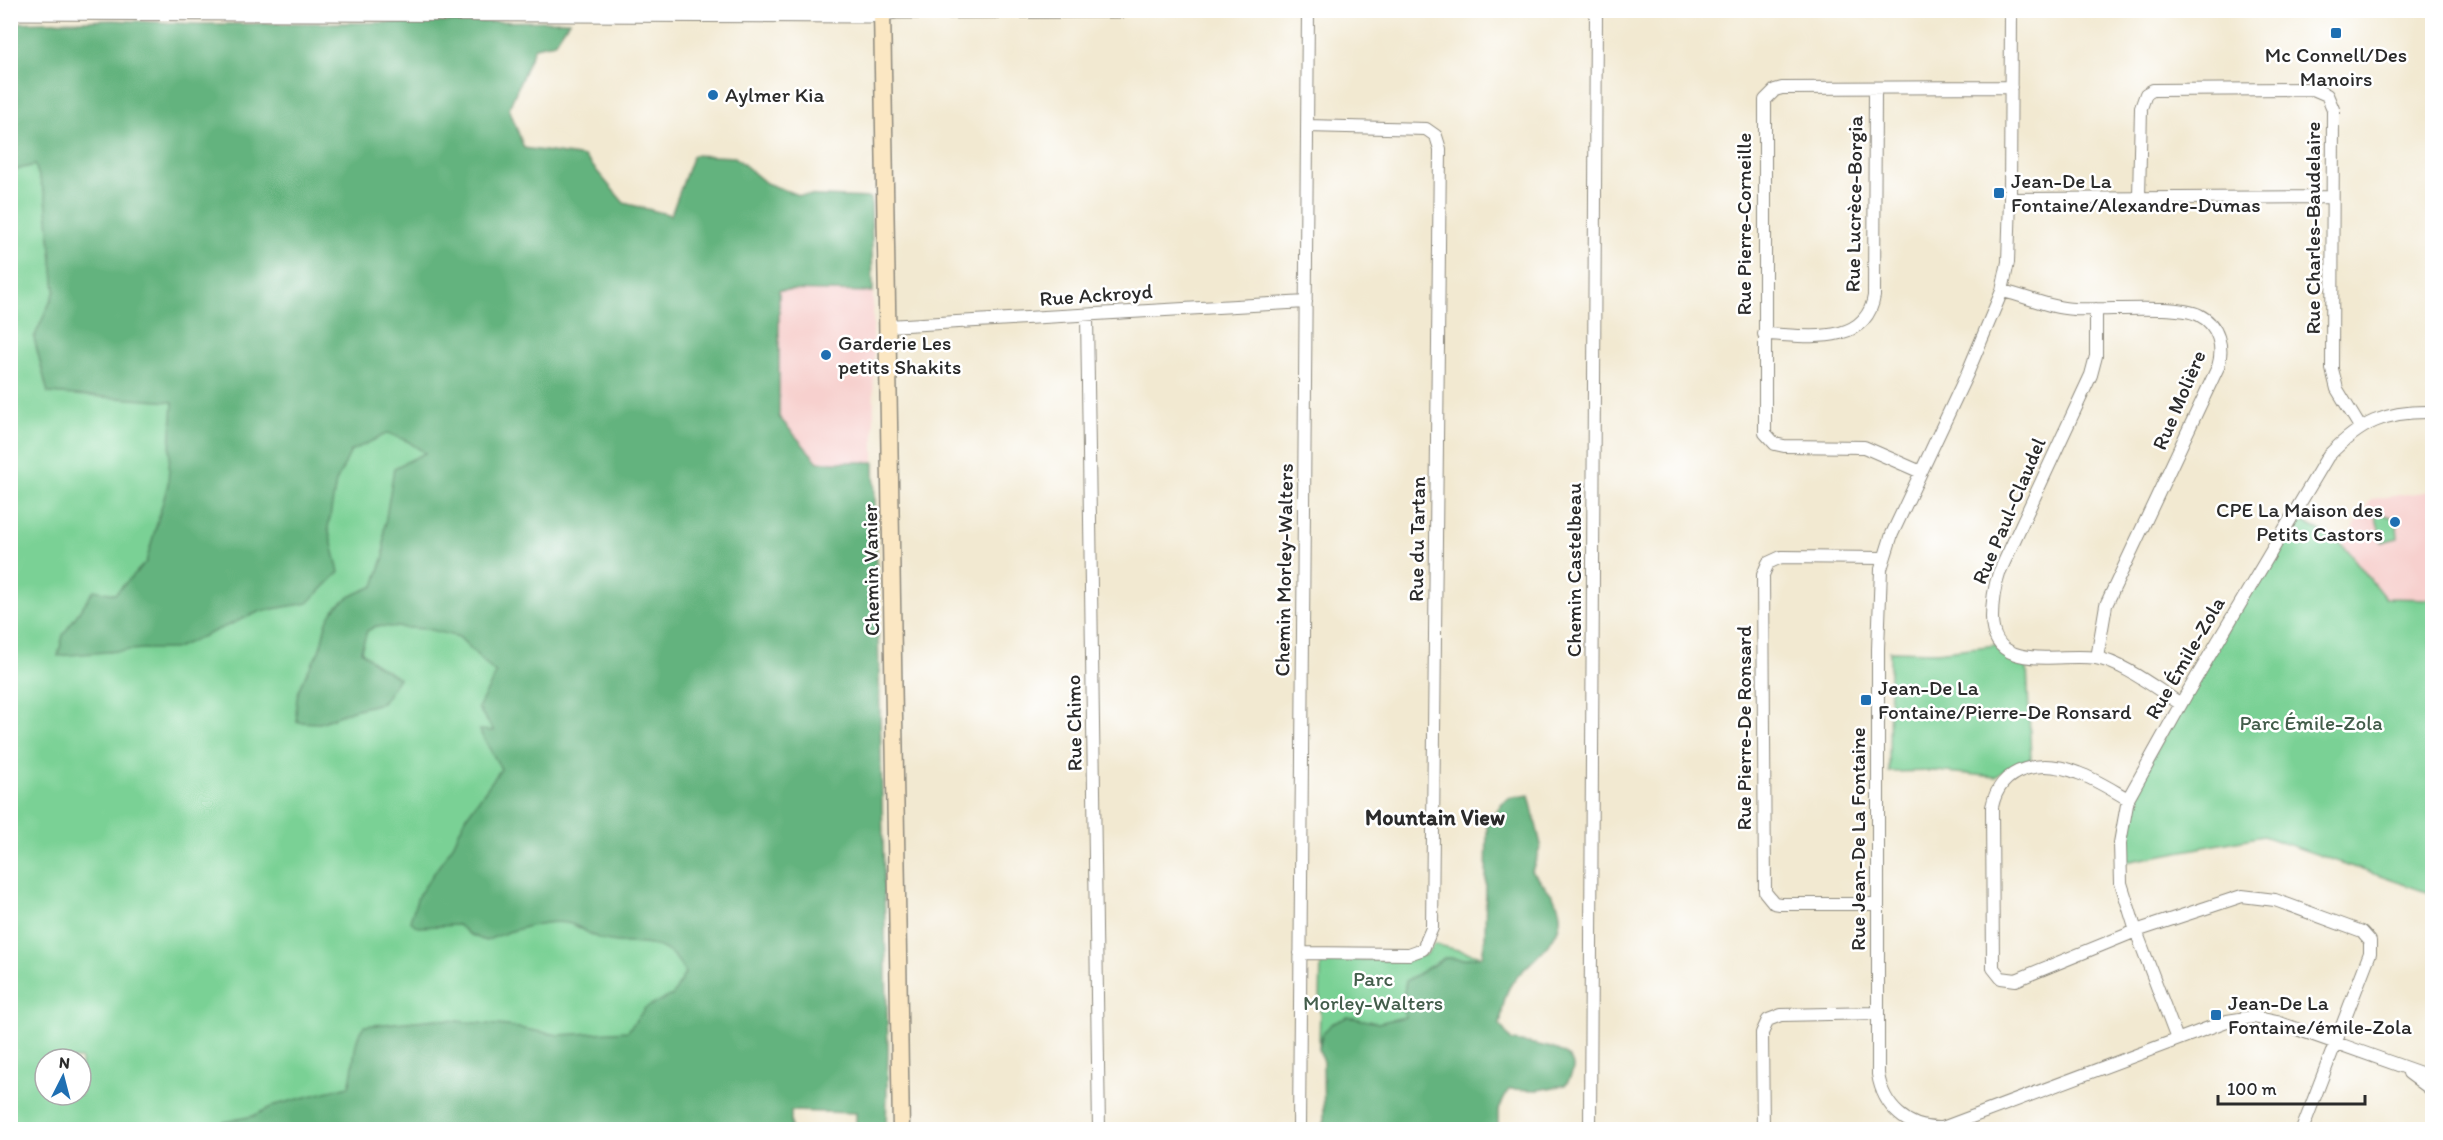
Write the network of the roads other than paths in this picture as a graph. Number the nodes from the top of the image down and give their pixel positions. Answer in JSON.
{"nodes":[{"id":1,"x":1122,"y":10,"type":"edge"},
{"id":2,"x":1308,"y":10,"type":"edge"},
{"id":3,"x":1596,"y":10,"type":"edge"},
{"id":4,"x":2011,"y":10,"type":"edge"},
{"id":5,"x":10,"y":12,"type":"edge"},
{"id":6,"x":882,"y":12,"type":"edge"},
{"id":7,"x":2011,"y":87,"type":"junction"},
{"id":8,"x":1875,"y":89,"type":"junction"},
{"id":9,"x":1307,"y":126,"type":"junction"},
{"id":10,"x":2139,"y":197,"type":"junction"},
{"id":11,"x":2332,"y":197,"type":"junction"},
{"id":12,"x":2010,"y":199,"type":"junction"},
{"id":13,"x":2002,"y":291,"type":"junction"},
{"id":14,"x":1306,"y":302,"type":"junction"},
{"id":15,"x":2096,"y":309,"type":"junction"},
{"id":16,"x":1087,"y":316,"type":"junction"},
{"id":17,"x":888,"y":326,"type":"junction"},
{"id":18,"x":1764,"y":334,"type":"junction"},
{"id":19,"x":2433,"y":412,"type":"edge"},
{"id":20,"x":2360,"y":427,"type":"junction"},
{"id":21,"x":1921,"y":472,"type":"junction"},
{"id":22,"x":1883,"y":558,"type":"junction"},
{"id":23,"x":2097,"y":658,"type":"junction"},
{"id":24,"x":2181,"y":704,"type":"junction"},
{"id":25,"x":2128,"y":799,"type":"junction"},
{"id":26,"x":1876,"y":904,"type":"junction"},
{"id":27,"x":2136,"y":931,"type":"junction"},
{"id":28,"x":1300,"y":953,"type":"junction"},
{"id":29,"x":1877,"y":1013,"type":"junction"},
{"id":30,"x":2177,"y":1039,"type":"junction"},
{"id":31,"x":2336,"y":1044,"type":"junction"},
{"id":32,"x":2403,"y":1068,"type":"junction"},
{"id":33,"x":2433,"y":1077,"type":"edge"},
{"id":34,"x":2433,"y":1084,"type":"edge"},
{"id":35,"x":2433,"y":1090,"type":"edge"},
{"id":36,"x":901,"y":1130,"type":"edge"},
{"id":37,"x":1099,"y":1130,"type":"edge"},
{"id":38,"x":1299,"y":1130,"type":"edge"},
{"id":39,"x":1590,"y":1130,"type":"edge"},
{"id":40,"x":1763,"y":1130,"type":"edge"},
{"id":41,"x":2302,"y":1130,"type":"edge"}],
"edges":[{"from":1,"to":6,"type":"street"},
{"from":2,"to":9,"type":"street","name":"Chemin Morley-Walters"},
{"from":3,"to":39,"type":"street","name":"Chemin Castelbeau"},
{"from":4,"to":7,"type":"street","name":"Rue Jean-De La Fontaine"},
{"from":5,"to":6,"type":"street"},
{"from":6,"to":17,"type":"main road","name":"Chemin Vanier"},
{"from":7,"to":8,"type":"street","name":"Rue Pierre-Corneille"},
{"from":7,"to":12,"type":"street","name":"Rue Jean-De La Fontaine"},
{"from":8,"to":18,"type":"street","name":"Rue Lucrèce-Borgia"},
{"from":8,"to":18,"type":"street","name":"Rue Pierre-Corneille"},
{"from":9,"to":14,"type":"street","name":"Chemin Morley-Walters"},
{"from":9,"to":28,"type":"street","name":"Rue du Tartan"},
{"from":10,"to":11,"type":"street"},
{"from":10,"to":11,"type":"street","name":"Rue Charles-Baudelaire"},
{"from":10,"to":12,"type":"street"},
{"from":11,"to":20,"type":"street","name":"Rue Charles-Baudelaire"},
{"from":12,"to":13,"type":"street","name":"Rue Jean-De La Fontaine"},
{"from":13,"to":15,"type":"street","name":"Rue Molière"},
{"from":13,"to":21,"type":"street","name":"Rue Jean-De La Fontaine"},
{"from":14,"to":16,"type":"street","name":"Rue Ackroyd"},
{"from":14,"to":28,"type":"street","name":"Chemin Morley-Walters"},
{"from":15,"to":23,"type":"street","name":"Rue Paul-Claudel"},
{"from":15,"to":23,"type":"street","name":"Rue Molière"},
{"from":16,"to":17,"type":"street","name":"Rue Ackroyd"},
{"from":16,"to":37,"type":"street","name":"Rue Chimo"},
{"from":17,"to":36,"type":"main road","name":"Chemin Vanier"},
{"from":18,"to":21,"type":"street","name":"Rue Pierre-Corneille"},
{"from":19,"to":20,"type":"street","name":"Rue Émile-Zola"},
{"from":20,"to":24,"type":"street","name":"Rue Émile-Zola"},
{"from":21,"to":22,"type":"street","name":"Rue Jean-De La Fontaine"},
{"from":22,"to":26,"type":"street","name":"Rue Jean-De La Fontaine"},
{"from":22,"to":26,"type":"street","name":"Rue Pierre-De Ronsard"},
{"from":23,"to":24,"type":"street","name":"Rue Paul-Claudel"},
{"from":24,"to":25,"type":"street","name":"Rue Émile-Zola"},
{"from":25,"to":27,"type":"street","name":"Rue Émile-Zola"},
{"from":25,"to":27,"type":"street"},
{"from":26,"to":29,"type":"street","name":"Rue Jean-De La Fontaine"},
{"from":27,"to":30,"type":"street","name":"Rue Émile-Zola"},
{"from":27,"to":31,"type":"street"},
{"from":28,"to":38,"type":"street","name":"Chemin Morley-Walters"},
{"from":29,"to":30,"type":"street","name":"Rue Jean-De La Fontaine"},
{"from":29,"to":40,"type":"street"},
{"from":30,"to":31,"type":"street","name":"Rue Jean-De La Fontaine"},
{"from":31,"to":32,"type":"street","name":"Rue Jean-De La Fontaine"},
{"from":31,"to":41,"type":"street"},
{"from":32,"to":33,"type":"street","name":"Rue Jean-De La Fontaine"},
{"from":32,"to":34,"type":"street","name":"Rue Jean-De La Fontaine"},
{"from":32,"to":35,"type":"street","name":"Rue Jean-De La Fontaine"}]}
